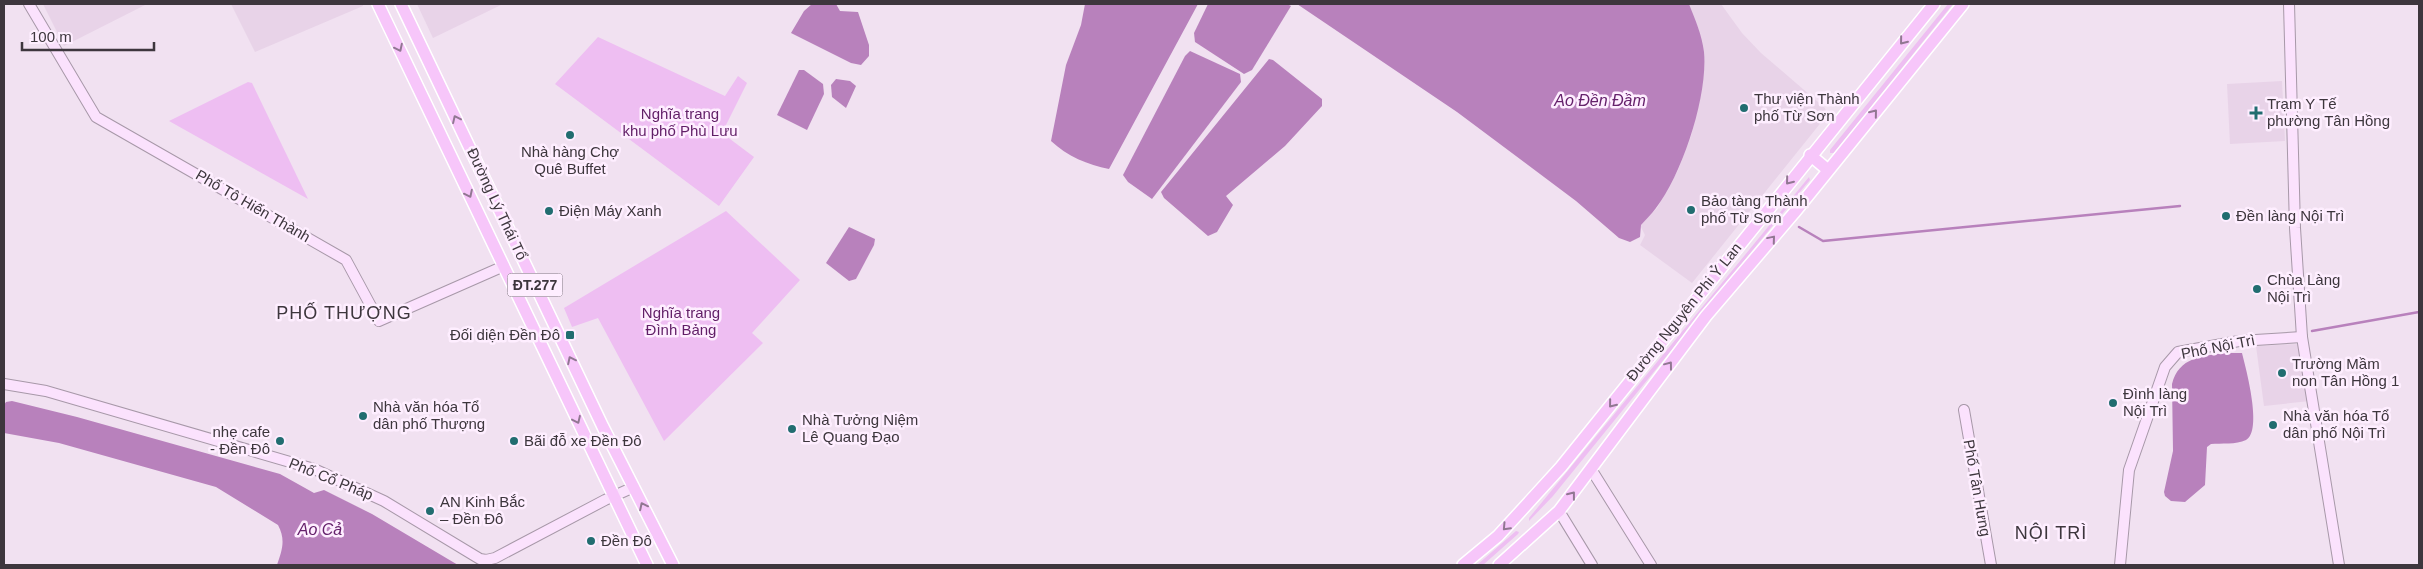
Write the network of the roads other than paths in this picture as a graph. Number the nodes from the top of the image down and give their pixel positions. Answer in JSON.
{"nodes":[{"id":1,"x":28,"y":4,"type":"edge"},
{"id":2,"x":378,"y":4,"type":"edge"},
{"id":3,"x":401,"y":4,"type":"edge"},
{"id":4,"x":1934,"y":4,"type":"edge"},
{"id":5,"x":1963,"y":4,"type":"edge"},
{"id":6,"x":2289,"y":4,"type":"edge"},
{"id":7,"x":1810,"y":155,"type":"junction"},
{"id":8,"x":1828,"y":170,"type":"junction"},
{"id":9,"x":522,"y":258,"type":"junction"},
{"id":10,"x":504,"y":266,"type":"junction"},
{"id":11,"x":2302,"y":337,"type":"junction"},
{"id":12,"x":4,"y":384,"type":"edge"},
{"id":13,"x":1964,"y":410,"type":"dead end"},
{"id":14,"x":1591,"y":470,"type":"junction"},
{"id":15,"x":634,"y":487,"type":"junction"},
{"id":16,"x":613,"y":496,"type":"junction"},
{"id":17,"x":1560,"y":511,"type":"junction"},
{"id":18,"x":648,"y":565,"type":"edge"},
{"id":19,"x":673,"y":565,"type":"edge"},
{"id":20,"x":1463,"y":565,"type":"edge"},
{"id":21,"x":1499,"y":565,"type":"edge"},
{"id":22,"x":1592,"y":565,"type":"edge"},
{"id":23,"x":1651,"y":565,"type":"edge"},
{"id":24,"x":1991,"y":565,"type":"edge"},
{"id":25,"x":2120,"y":565,"type":"edge"},
{"id":26,"x":2339,"y":565,"type":"edge"}],
"edges":[{"from":1,"to":10,"type":"street","name":"Phố Tô Hiến Thành"},
{"from":2,"to":10,"type":"main road","name":"Đường Lý Thái Tổ","number":"ĐT.277","one_way":true},
{"from":9,"to":3,"type":"main road","name":"Đường Lý Thái Tổ","number":"ĐT.277","one_way":true},
{"from":4,"to":7,"type":"main road","name":"Đường Nguyên Phi Ỷ Lan","one_way":true},
{"from":8,"to":5,"type":"main road","name":"Đường Nguyên Phi Ỷ Lan","one_way":true},
{"from":6,"to":11,"type":"street"},
{"from":7,"to":8,"type":"main road"},
{"from":7,"to":20,"type":"main road","name":"Đường Nguyên Phi Ỷ Lan","one_way":true},
{"from":14,"to":8,"type":"main road","name":"Đường Nguyên Phi Ỷ Lan","one_way":true},
{"from":9,"to":10,"type":"main road"},
{"from":15,"to":9,"type":"main road","name":"Đường Lý Thái Tổ","number":"ĐT.277","one_way":true},
{"from":10,"to":16,"type":"main road","name":"Đường Lý Thái Tổ","number":"ĐT.277","one_way":true},
{"from":11,"to":25,"type":"street","name":"Phố Nội Trì"},
{"from":11,"to":26,"type":"street"},
{"from":12,"to":16,"type":"street","name":"Phố Cổ Pháp"},
{"from":13,"to":24,"type":"street","name":"Phố Tân Hưng"},
{"from":17,"to":14,"type":"main road","name":"Đường Nguyên Phi Ỷ Lan","one_way":true},
{"from":14,"to":23,"type":"street"},
{"from":15,"to":16,"type":"street","name":"Phố Cổ Pháp"},
{"from":19,"to":15,"type":"main road","name":"Đường Lý Thái Tổ","number":"ĐT.277","one_way":true},
{"from":16,"to":18,"type":"main road","name":"Đường Lý Thái Tổ","number":"ĐT.277"},
{"from":17,"to":21,"type":"main road","name":"Đường Nguyên Phi Ỷ Lan"},
{"from":17,"to":22,"type":"street"}]}
